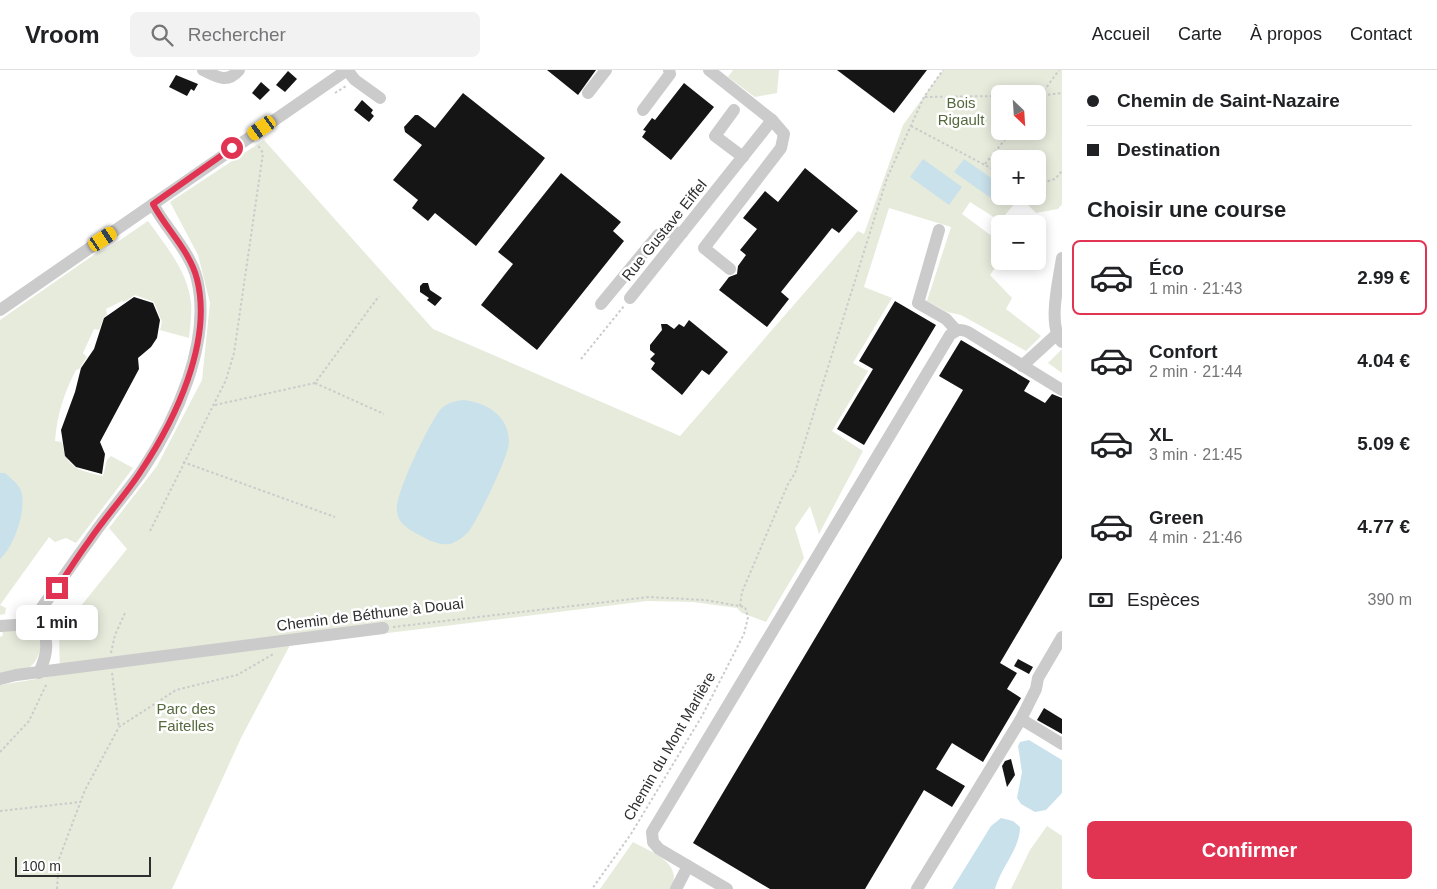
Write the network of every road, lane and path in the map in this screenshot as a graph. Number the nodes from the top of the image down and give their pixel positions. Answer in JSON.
{"nodes":[{"id":1,"x":203,"y":70,"type":"edge"},
{"id":2,"x":239,"y":70,"type":"edge"},
{"id":3,"x":347,"y":70,"type":"edge"},
{"id":4,"x":606,"y":70,"type":"edge"},
{"id":5,"x":669,"y":70,"type":"edge"},
{"id":6,"x":710,"y":70,"type":"edge"},
{"id":7,"x":943,"y":70,"type":"edge"},
{"id":8,"x":1059,"y":70,"type":"edge"},
{"id":9,"x":1046,"y":87,"type":"edge"},
{"id":10,"x":588,"y":93,"type":"dead end"},
{"id":11,"x":1062,"y":93,"type":"edge"},
{"id":12,"x":991,"y":96,"type":"edge"},
{"id":13,"x":1046,"y":96,"type":"edge"},
{"id":14,"x":924,"y":97,"type":"junction"},
{"id":15,"x":380,"y":98,"type":"dead end"},
{"id":16,"x":643,"y":110,"type":"dead end"},
{"id":17,"x":734,"y":110,"type":"dead end"},
{"id":18,"x":772,"y":120,"type":"junction"},
{"id":19,"x":912,"y":126,"type":"junction"},
{"id":20,"x":251,"y":135,"type":"junction"},
{"id":21,"x":1005,"y":140,"type":"edge"},
{"id":22,"x":743,"y":157,"type":"junction"},
{"id":23,"x":984,"y":165,"type":"junction"},
{"id":24,"x":991,"y":168,"type":"edge"},
{"id":25,"x":1062,"y":171,"type":"edge"},
{"id":26,"x":1046,"y":182,"type":"edge"},
{"id":27,"x":153,"y":204,"type":"junction"},
{"id":28,"x":939,"y":230,"type":"dead end"},
{"id":29,"x":682,"y":233,"type":"junction"},
{"id":30,"x":1062,"y":258,"type":"edge"},
{"id":31,"x":730,"y":269,"type":"dead end"},
{"id":32,"x":379,"y":296,"type":"dead end"},
{"id":33,"x":630,"y":298,"type":"joint"},
{"id":34,"x":601,"y":304,"type":"dead end"},
{"id":35,"x":0,"y":310,"type":"edge"},
{"id":36,"x":956,"y":330,"type":"junction"},
{"id":37,"x":1059,"y":339,"type":"edge"},
{"id":38,"x":580,"y":359,"type":"dead end"},
{"id":39,"x":1022,"y":366,"type":"junction"},
{"id":40,"x":315,"y":383,"type":"junction"},
{"id":41,"x":1062,"y":390,"type":"edge"},
{"id":42,"x":214,"y":405,"type":"junction"},
{"id":43,"x":384,"y":414,"type":"dead end"},
{"id":44,"x":183,"y":462,"type":"junction"},
{"id":45,"x":335,"y":517,"type":"dead end"},
{"id":46,"x":150,"y":531,"type":"dead end"},
{"id":47,"x":740,"y":606,"type":"junction"},
{"id":48,"x":745,"y":607,"type":"joint"},
{"id":49,"x":125,"y":613,"type":"dead end"},
{"id":50,"x":30,"y":624,"type":"junction"},
{"id":51,"x":0,"y":626,"type":"edge"},
{"id":52,"x":383,"y":628,"type":"joint"},
{"id":53,"x":1062,"y":637,"type":"edge"},
{"id":54,"x":289,"y":640,"type":"junction"},
{"id":55,"x":111,"y":664,"type":"junction"},
{"id":56,"x":42,"y":673,"type":"junction"},
{"id":57,"x":0,"y":679,"type":"edge"},
{"id":58,"x":1021,"y":719,"type":"junction"},
{"id":59,"x":119,"y":727,"type":"junction"},
{"id":60,"x":1062,"y":744,"type":"edge"},
{"id":61,"x":0,"y":752,"type":"edge"},
{"id":62,"x":80,"y":802,"type":"junction"},
{"id":63,"x":0,"y":811,"type":"edge"},
{"id":64,"x":688,"y":866,"type":"junction"},
{"id":65,"x":57,"y":889,"type":"edge"},
{"id":66,"x":592,"y":889,"type":"edge"},
{"id":67,"x":676,"y":889,"type":"edge"},
{"id":68,"x":727,"y":889,"type":"edge"},
{"id":69,"x":917,"y":889,"type":"edge"}],
"edges":[{"from":1,"to":2,"type":"street"},
{"from":3,"to":15,"type":"street"},
{"from":3,"to":20,"type":"street"},
{"from":4,"to":10,"type":"street"},
{"from":5,"to":16,"type":"street"},
{"from":6,"to":18,"type":"street"},
{"from":7,"to":14,"type":"path"},
{"from":8,"to":9,"type":"path"},
{"from":11,"to":13,"type":"path"},
{"from":12,"to":14,"type":"path"},
{"from":14,"to":19,"type":"path"},
{"from":17,"to":22,"type":"street"},
{"from":18,"to":22,"type":"street","name":"Rue Gustave Eiffel"},
{"from":18,"to":31,"type":"street"},
{"from":19,"to":23,"type":"path"},
{"from":19,"to":47,"type":"path"},
{"from":20,"to":27,"type":"street"},
{"from":20,"to":42,"type":"path"},
{"from":21,"to":23,"type":"path"},
{"from":22,"to":29,"type":"street","name":"Rue Gustave Eiffel"},
{"from":23,"to":24,"type":"path"},
{"from":25,"to":26,"type":"path"},
{"from":27,"to":35,"type":"street"},
{"from":27,"to":50,"type":"street"},
{"from":28,"to":36,"type":"street"},
{"from":29,"to":33,"type":"street","name":"Rue Gustave Eiffel"},
{"from":29,"to":34,"type":"street"},
{"from":30,"to":37,"type":"street"},
{"from":32,"to":40,"type":"path"},
{"from":33,"to":38,"type":"path","name":"Rue Gustave Eiffel"},
{"from":36,"to":39,"type":"street"},
{"from":36,"to":64,"type":"street"},
{"from":37,"to":39,"type":"street"},
{"from":39,"to":41,"type":"street"},
{"from":40,"to":42,"type":"path"},
{"from":40,"to":43,"type":"path"},
{"from":42,"to":44,"type":"path"},
{"from":44,"to":45,"type":"path"},
{"from":44,"to":46,"type":"path"},
{"from":47,"to":48,"type":"path","name":"Chemin de Béthune à Douai"},
{"from":47,"to":52,"type":"path","name":"Chemin de Béthune à Douai"},
{"from":48,"to":66,"type":"path","name":"Chemin du Mont Marlière"},
{"from":49,"to":55,"type":"path"},
{"from":50,"to":51,"type":"street"},
{"from":50,"to":56,"type":"street"},
{"from":52,"to":54,"type":"street","name":"Chemin de Béthune à Douai"},
{"from":53,"to":58,"type":"street"},
{"from":54,"to":55,"type":"street","name":"Chemin de Béthune à Douai"},
{"from":54,"to":59,"type":"path"},
{"from":55,"to":56,"type":"street","name":"Chemin de Béthune à Douai"},
{"from":55,"to":59,"type":"path"},
{"from":56,"to":57,"type":"street","name":"Chemin de Béthune à Douai"},
{"from":56,"to":61,"type":"path"},
{"from":58,"to":60,"type":"street"},
{"from":58,"to":69,"type":"street"},
{"from":59,"to":62,"type":"path"},
{"from":62,"to":63,"type":"path"},
{"from":62,"to":65,"type":"path"},
{"from":64,"to":67,"type":"street"},
{"from":64,"to":68,"type":"street"}]}
